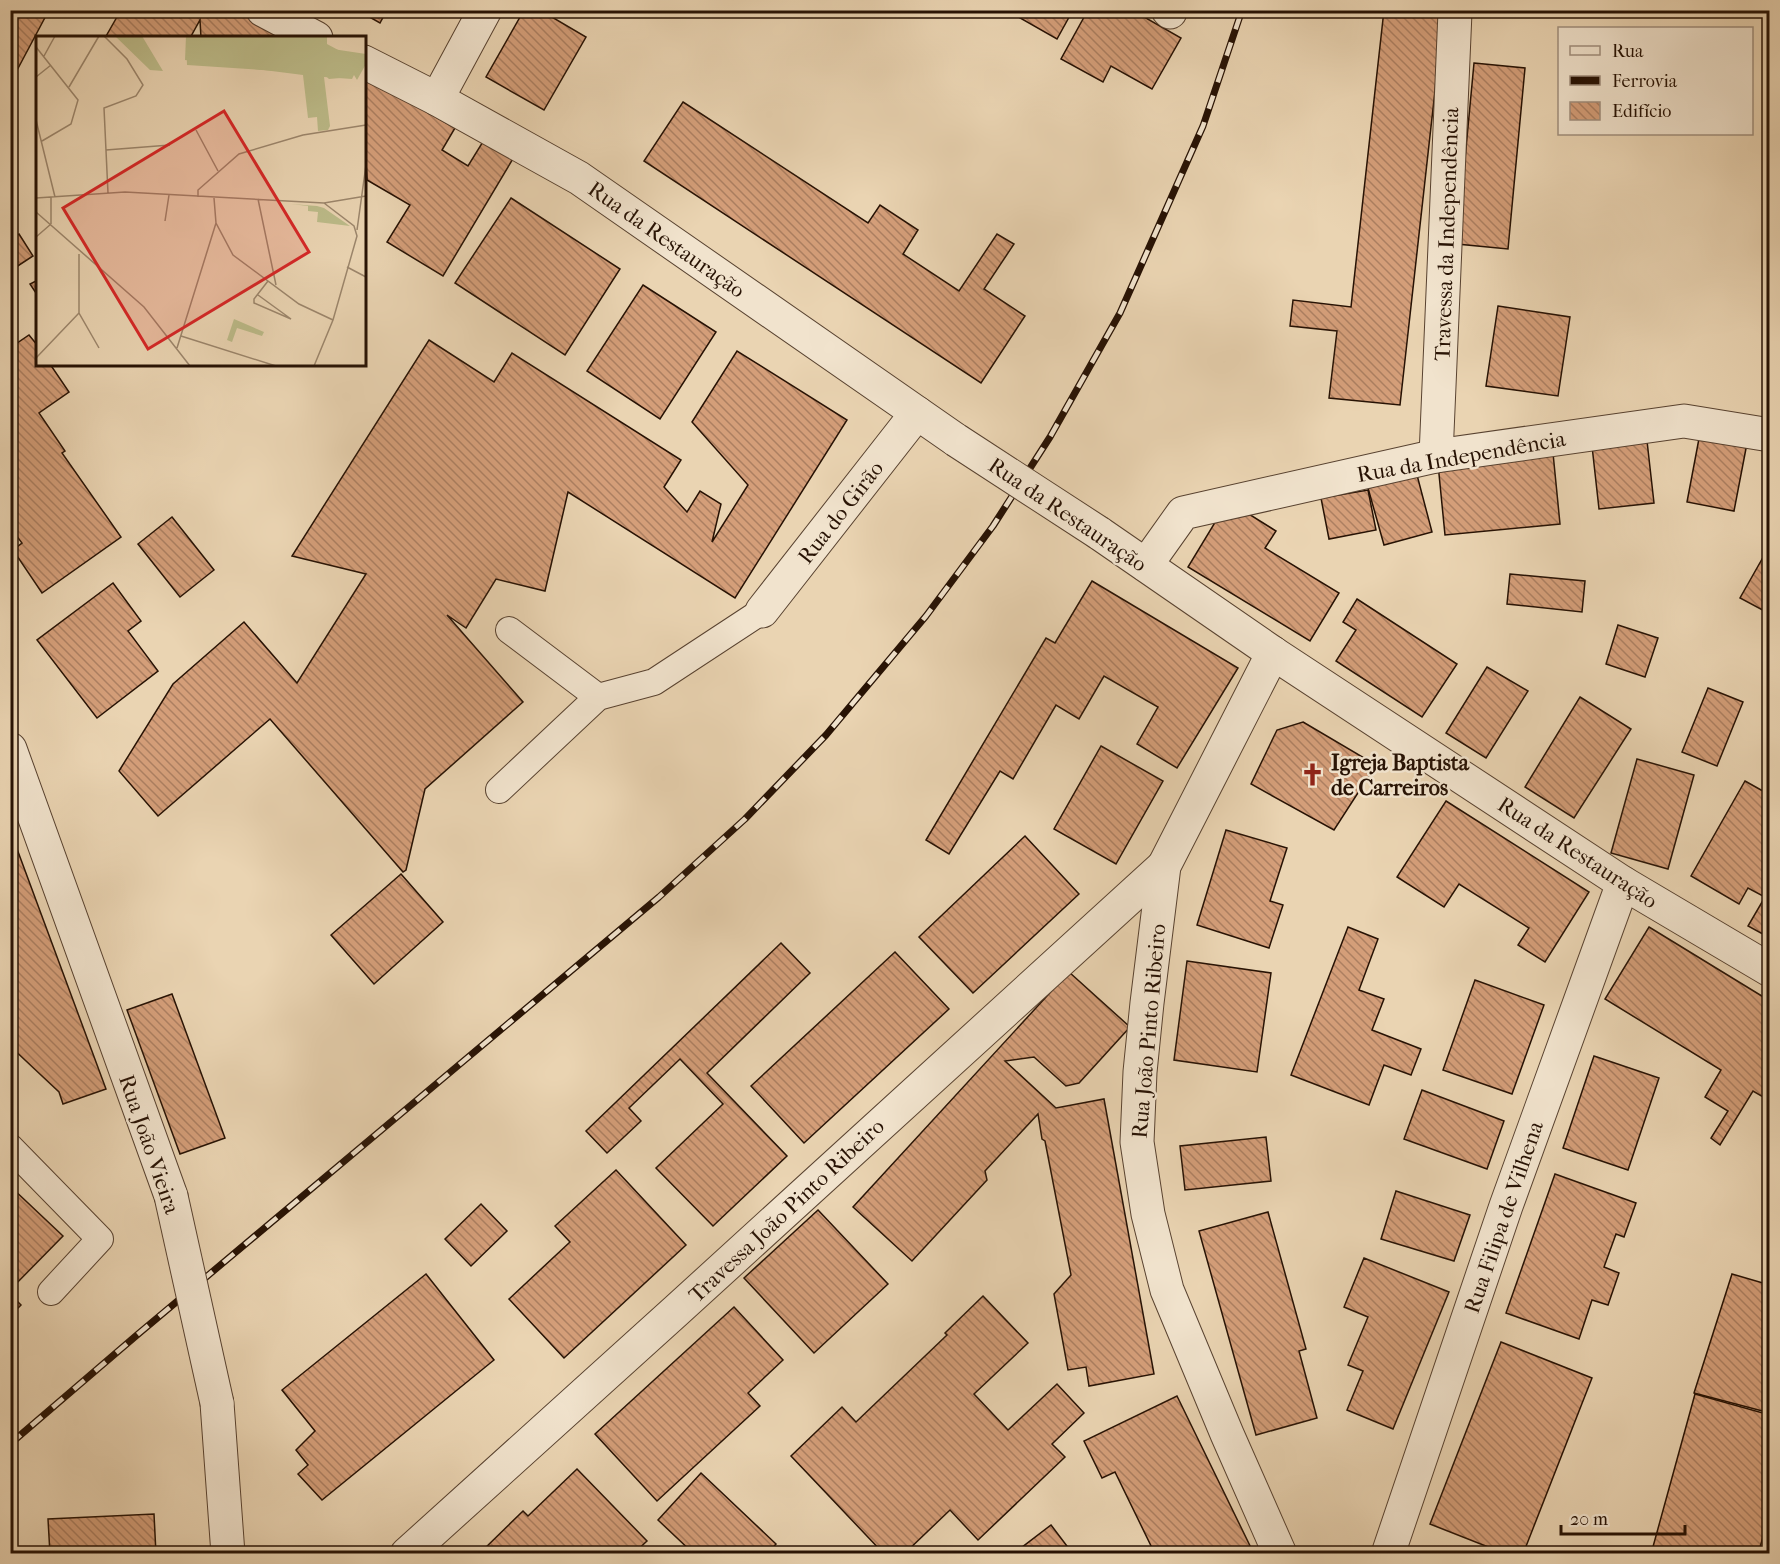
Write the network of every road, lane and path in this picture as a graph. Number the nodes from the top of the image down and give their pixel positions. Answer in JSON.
{"nodes":[{"id":1,"x":263,"y":10,"type":"edge"},
{"id":2,"x":485,"y":10,"type":"edge"},
{"id":3,"x":1455,"y":12,"type":"edge"},
{"id":4,"x":312,"y":36,"type":"edge"},
{"id":5,"x":366,"y":63,"type":"edge"},
{"id":6,"x":437,"y":99,"type":"junction"},
{"id":7,"x":917,"y":413,"type":"junction"},
{"id":8,"x":1770,"y":435,"type":"edge"},
{"id":9,"x":1437,"y":456,"type":"junction"},
{"id":10,"x":1146,"y":565,"type":"junction"},
{"id":11,"x":762,"y":610,"type":"joint"},
{"id":12,"x":509,"y":630,"type":"dead end"},
{"id":13,"x":1273,"y":653,"type":"junction"},
{"id":14,"x":598,"y":697,"type":"junction"},
{"id":15,"x":10,"y":749,"type":"edge"},
{"id":16,"x":499,"y":790,"type":"dead end"},
{"id":17,"x":1164,"y":866,"type":"junction"},
{"id":18,"x":1623,"y":883,"type":"junction"},
{"id":19,"x":1770,"y":970,"type":"edge"},
{"id":20,"x":10,"y":1147,"type":"edge"},
{"id":21,"x":51,"y":1292,"type":"dead end"},
{"id":22,"x":228,"y":1554,"type":"edge"},
{"id":23,"x":407,"y":1554,"type":"edge"},
{"id":24,"x":1280,"y":1554,"type":"edge"},
{"id":25,"x":1388,"y":1554,"type":"edge"}],
"edges":[{"from":1,"to":4,"type":"street"},
{"from":2,"to":6,"type":"street"},
{"from":3,"to":9,"type":"street","name":"Travessa da Independência"},
{"from":5,"to":6,"type":"street","name":"Rua da Restauração"},
{"from":6,"to":7,"type":"street","name":"Rua da Restauração"},
{"from":7,"to":10,"type":"street","name":"Rua da Restauração","bridge":true},
{"from":7,"to":11,"type":"street","name":"Rua do Girão"},
{"from":8,"to":9,"type":"street","name":"Rua da Independência"},
{"from":9,"to":10,"type":"street","name":"Rua da Independência"},
{"from":10,"to":13,"type":"street","name":"Rua da Restauração"},
{"from":11,"to":14,"type":"lane"},
{"from":12,"to":14,"type":"lane"},
{"from":13,"to":17,"type":"street","name":"Rua João Pinto Ribeiro"},
{"from":13,"to":18,"type":"street","name":"Rua da Restauração"},
{"from":14,"to":16,"type":"lane"},
{"from":15,"to":22,"type":"street","name":"Rua João Vieira","bridge":true},
{"from":17,"to":23,"type":"street","name":"Travessa João Pinto Ribeiro"},
{"from":17,"to":24,"type":"street","name":"Rua João Pinto Ribeiro"},
{"from":18,"to":19,"type":"street","name":"Rua da Restauração"},
{"from":18,"to":25,"type":"street","name":"Rua Filipa de Vilhena"},
{"from":20,"to":21,"type":"lane"}]}
